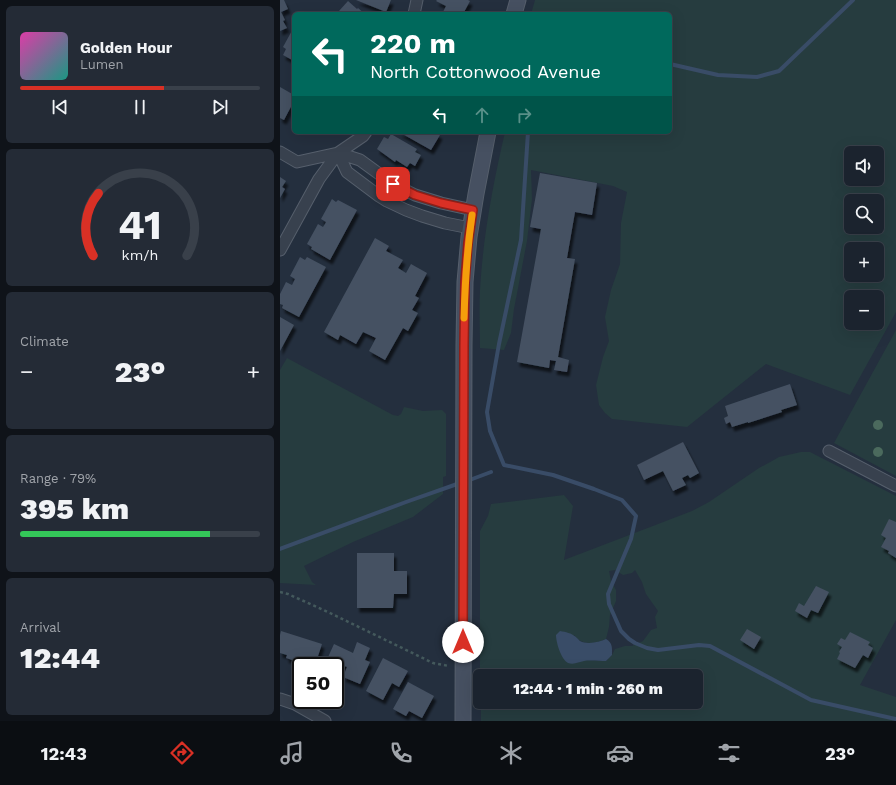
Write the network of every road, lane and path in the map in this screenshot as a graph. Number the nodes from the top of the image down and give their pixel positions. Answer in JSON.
{"nodes":[{"id":1,"x":417,"y":0,"type":"edge"},
{"id":2,"x":518,"y":0,"type":"edge"},
{"id":3,"x":414,"y":12,"type":"edge"},
{"id":4,"x":515,"y":12,"type":"edge"},
{"id":5,"x":364,"y":134,"type":"edge"},
{"id":6,"x":488,"y":134,"type":"edge"},
{"id":7,"x":280,"y":152,"type":"edge"},
{"id":8,"x":338,"y":153,"type":"junction"},
{"id":9,"x":473,"y":210,"type":"junction"},
{"id":10,"x":470,"y":228,"type":"junction"},
{"id":11,"x":281,"y":246,"type":"edge"},
{"id":12,"x":830,"y":451,"type":"dead end"},
{"id":13,"x":896,"y":486,"type":"edge"},
{"id":14,"x":280,"y":592,"type":"edge"},
{"id":15,"x":463,"y":669,"type":"junction"},
{"id":16,"x":280,"y":698,"type":"edge"},
{"id":17,"x":325,"y":721,"type":"edge"},
{"id":18,"x":463,"y":721,"type":"edge"}],
"edges":[{"from":1,"to":3,"type":"street"},
{"from":2,"to":4,"type":"main road"},
{"from":5,"to":8,"type":"street"},
{"from":6,"to":9,"type":"main road"},
{"from":7,"to":8,"type":"street"},
{"from":8,"to":9,"type":"street"},
{"from":8,"to":10,"type":"street"},
{"from":8,"to":11,"type":"street"},
{"from":9,"to":10,"type":"main road"},
{"from":10,"to":15,"type":"main road"},
{"from":12,"to":13,"type":"street"},
{"from":14,"to":15,"type":"path"},
{"from":15,"to":18,"type":"main road"},
{"from":16,"to":17,"type":"street"}]}
